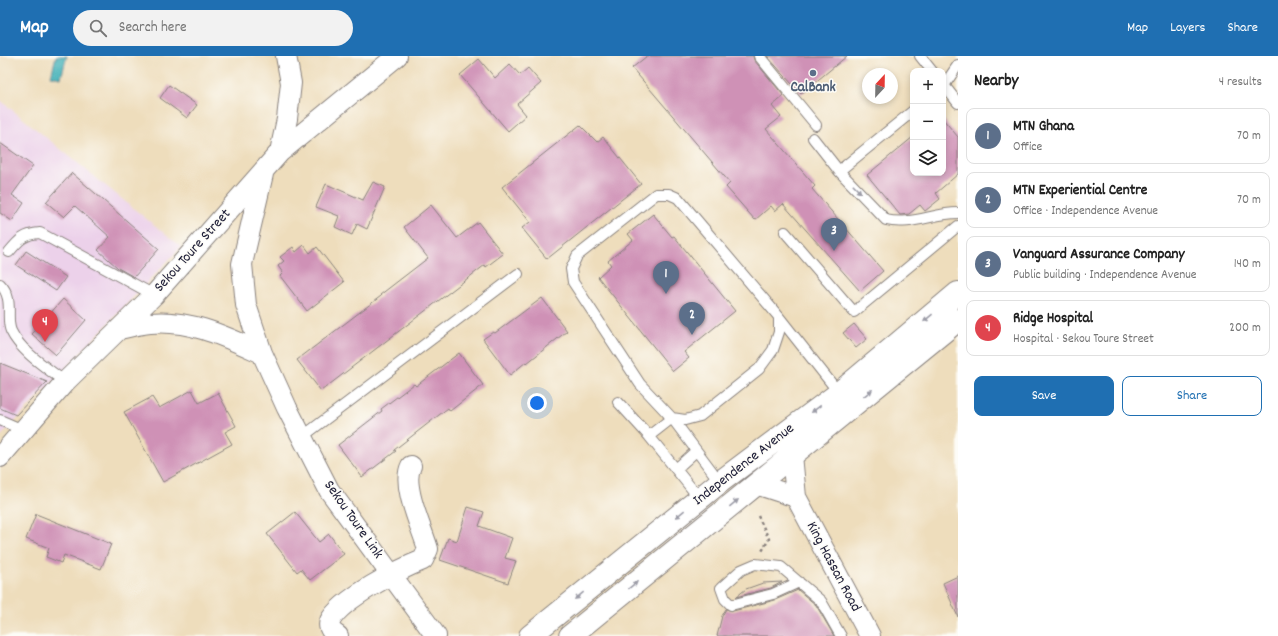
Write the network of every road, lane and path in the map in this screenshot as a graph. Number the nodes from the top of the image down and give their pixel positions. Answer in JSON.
{"nodes":[{"id":1,"x":286,"y":56,"type":"edge"},
{"id":2,"x":397,"y":56,"type":"edge"},
{"id":3,"x":759,"y":56,"type":"edge"},
{"id":4,"x":920,"y":56,"type":"edge"},
{"id":5,"x":958,"y":65,"type":"edge"},
{"id":6,"x":930,"y":68,"type":"edge"},
{"id":7,"x":946,"y":83,"type":"edge"},
{"id":8,"x":946,"y":88,"type":"edge"},
{"id":9,"x":958,"y":103,"type":"edge"},
{"id":10,"x":910,"y":113,"type":"edge"},
{"id":11,"x":816,"y":125,"type":"dead end"},
{"id":12,"x":813,"y":138,"type":"dead end"},
{"id":13,"x":280,"y":152,"type":"junction"},
{"id":14,"x":264,"y":170,"type":"junction"},
{"id":15,"x":839,"y":171,"type":"junction"},
{"id":16,"x":958,"y":213,"type":"edge"},
{"id":17,"x":958,"y":226,"type":"edge"},
{"id":18,"x":785,"y":232,"type":"dead end"},
{"id":19,"x":9,"y":252,"type":"dead end"},
{"id":20,"x":518,"y":274,"type":"dead end"},
{"id":21,"x":0,"y":284,"type":"edge"},
{"id":22,"x":958,"y":293,"type":"edge"},
{"id":23,"x":154,"y":295,"type":"junction"},
{"id":24,"x":779,"y":317,"type":"junction"},
{"id":25,"x":958,"y":320,"type":"edge"},
{"id":26,"x":119,"y":329,"type":"junction"},
{"id":27,"x":262,"y":353,"type":"junction"},
{"id":28,"x":65,"y":382,"type":"junction"},
{"id":29,"x":839,"y":393,"type":"junction"},
{"id":30,"x":618,"y":402,"type":"dead end"},
{"id":31,"x":672,"y":418,"type":"junction"},
{"id":32,"x":0,"y":420,"type":"edge"},
{"id":33,"x":23,"y":430,"type":"junction"},
{"id":34,"x":649,"y":436,"type":"junction"},
{"id":35,"x":302,"y":437,"type":"junction"},
{"id":36,"x":696,"y":451,"type":"junction"},
{"id":37,"x":792,"y":455,"type":"junction"},
{"id":38,"x":0,"y":457,"type":"edge"},
{"id":39,"x":411,"y":466,"type":"dead end"},
{"id":40,"x":676,"y":469,"type":"junction"},
{"id":41,"x":720,"y":482,"type":"junction"},
{"id":42,"x":756,"y":484,"type":"junction"},
{"id":43,"x":796,"y":497,"type":"junction"},
{"id":44,"x":700,"y":499,"type":"junction"},
{"id":45,"x":391,"y":574,"type":"junction"},
{"id":46,"x":799,"y":582,"type":"junction"},
{"id":47,"x":338,"y":636,"type":"edge"},
{"id":48,"x":436,"y":636,"type":"edge"},
{"id":49,"x":530,"y":636,"type":"edge"},
{"id":50,"x":570,"y":636,"type":"edge"},
{"id":51,"x":842,"y":636,"type":"edge"},
{"id":52,"x":870,"y":636,"type":"edge"}],
"edges":[{"from":1,"to":13,"type":"street"},
{"from":2,"to":13,"type":"street","name":"Sekou Toure Street"},
{"from":3,"to":11,"type":"lane"},
{"from":4,"to":6,"type":"lane"},
{"from":5,"to":7,"type":"lane"},
{"from":8,"to":9,"type":"lane"},
{"from":10,"to":15,"type":"lane"},
{"from":12,"to":15,"type":"lane"},
{"from":13,"to":14,"type":"street","name":"Sekou Toure Street"},
{"from":14,"to":23,"type":"street","name":"Sekou Toure Street"},
{"from":14,"to":27,"type":"street","name":"Sekou Toure Link"},
{"from":15,"to":16,"type":"lane","one_way":true},
{"from":17,"to":18,"type":"lane"},
{"from":19,"to":23,"type":"lane"},
{"from":20,"to":35,"type":"lane"},
{"from":21,"to":28,"type":"lane"},
{"from":22,"to":29,"type":"main road","name":"Independence Avenue","one_way":true},
{"from":23,"to":26,"type":"street","name":"Sekou Toure Street"},
{"from":24,"to":29,"type":"lane"},
{"from":24,"to":31,"type":"lane"},
{"from":24,"to":31,"type":"lane"},
{"from":37,"to":25,"type":"main road","name":"Independence Avenue","one_way":true},
{"from":26,"to":27,"type":"street"},
{"from":26,"to":28,"type":"street","name":"Sekou Toure Street"},
{"from":27,"to":35,"type":"street","name":"Sekou Toure Link"},
{"from":28,"to":33,"type":"street","name":"Sekou Toure Street"},
{"from":29,"to":41,"type":"main road","name":"Independence Avenue","one_way":true},
{"from":30,"to":34,"type":"lane"},
{"from":31,"to":34,"type":"lane"},
{"from":31,"to":36,"type":"lane"},
{"from":32,"to":33,"type":"lane"},
{"from":33,"to":38,"type":"street","name":"Sekou Toure Street"},
{"from":34,"to":40,"type":"lane"},
{"from":35,"to":45,"type":"street","name":"Sekou Toure Link"},
{"from":36,"to":40,"type":"lane"},
{"from":36,"to":41,"type":"lane"},
{"from":37,"to":42,"type":"main road","name":"Independence Avenue"},
{"from":37,"to":43,"type":"street","name":"King Hassan Road"},
{"from":39,"to":45,"type":"street"},
{"from":40,"to":44,"type":"lane"},
{"from":41,"to":44,"type":"main road","name":"Independence Avenue"},
{"from":42,"to":43,"type":"street"},
{"from":50,"to":42,"type":"main road","name":"Independence Avenue","one_way":true},
{"from":43,"to":52,"type":"street","name":"King Hassan Road"},
{"from":44,"to":49,"type":"main road","name":"Independence Avenue","one_way":true},
{"from":45,"to":47,"type":"street"},
{"from":45,"to":48,"type":"street","name":"Sekou Toure Link"},
{"from":46,"to":46,"type":"lane"},
{"from":46,"to":51,"type":"lane"}]}
